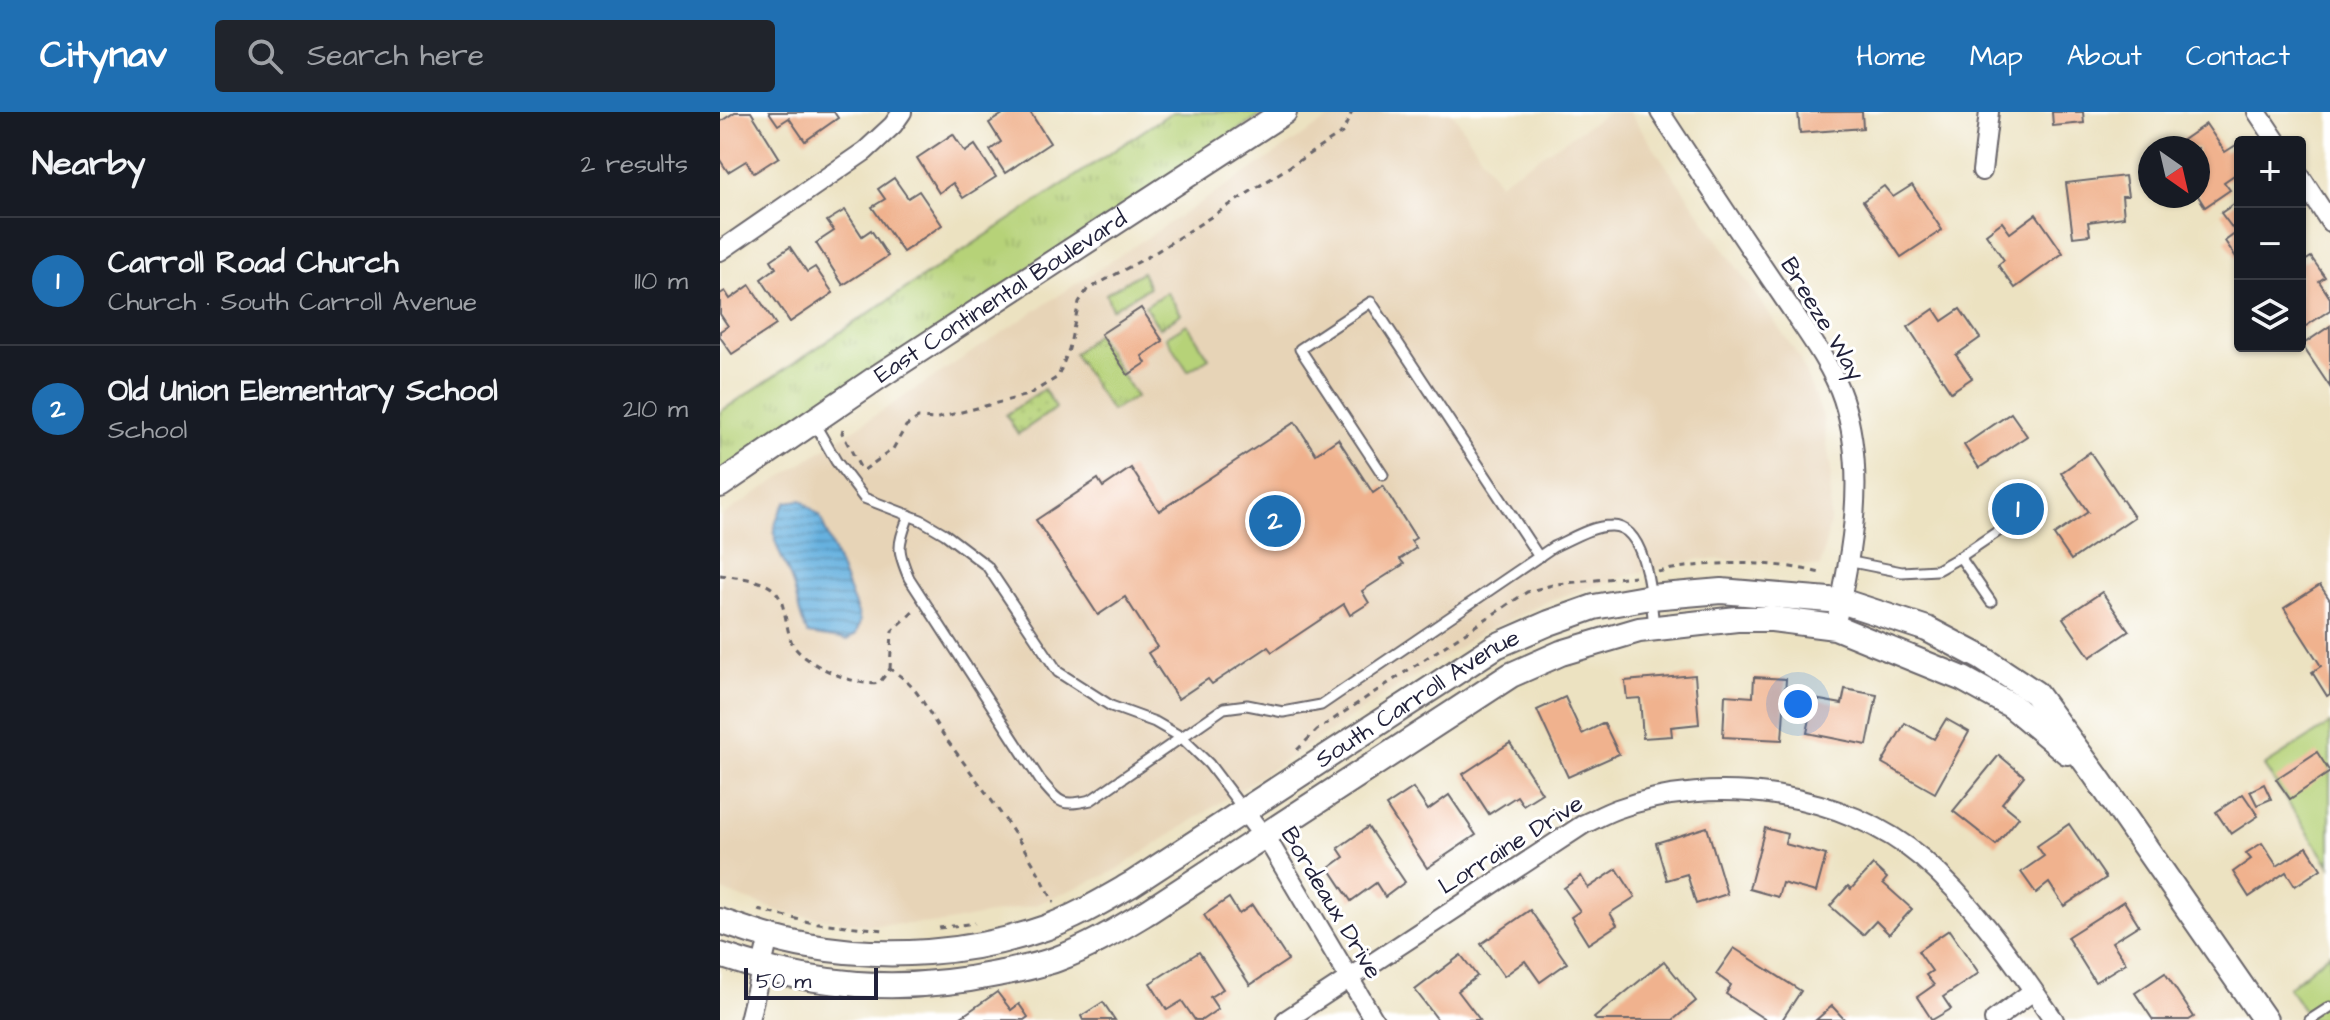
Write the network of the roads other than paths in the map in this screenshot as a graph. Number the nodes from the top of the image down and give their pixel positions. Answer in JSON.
{"nodes":[{"id":1,"x":902,"y":112,"type":"edge"},
{"id":2,"x":1284,"y":112,"type":"edge"},
{"id":3,"x":1660,"y":112,"type":"edge"},
{"id":4,"x":1989,"y":112,"type":"edge"},
{"id":5,"x":2257,"y":112,"type":"edge"},
{"id":6,"x":2273,"y":136,"type":"edge"},
{"id":7,"x":1982,"y":171,"type":"dead end"},
{"id":8,"x":2306,"y":185,"type":"edge"},
{"id":9,"x":2330,"y":222,"type":"edge"},
{"id":10,"x":720,"y":251,"type":"edge"},
{"id":11,"x":818,"y":429,"type":"junction"},
{"id":12,"x":1383,"y":475,"type":"dead end"},
{"id":13,"x":720,"y":485,"type":"edge"},
{"id":14,"x":2040,"y":503,"type":"dead end"},
{"id":15,"x":909,"y":515,"type":"junction"},
{"id":16,"x":1539,"y":557,"type":"junction"},
{"id":17,"x":1960,"y":557,"type":"junction"},
{"id":18,"x":1847,"y":561,"type":"junction"},
{"id":19,"x":1651,"y":597,"type":"junction"},
{"id":20,"x":1841,"y":601,"type":"junction"},
{"id":21,"x":1991,"y":602,"type":"dead end"},
{"id":22,"x":1654,"y":627,"type":"junction"},
{"id":23,"x":1835,"y":627,"type":"junction"},
{"id":24,"x":1181,"y":737,"type":"junction"},
{"id":25,"x":2096,"y":776,"type":"junction"},
{"id":26,"x":1245,"y":812,"type":"junction"},
{"id":27,"x":1263,"y":836,"type":"junction"},
{"id":28,"x":720,"y":921,"type":"edge"},
{"id":29,"x":769,"y":937,"type":"junction"},
{"id":30,"x":720,"y":955,"type":"edge"},
{"id":31,"x":760,"y":969,"type":"junction"},
{"id":32,"x":1350,"y":979,"type":"junction"},
{"id":33,"x":2033,"y":991,"type":"junction"},
{"id":34,"x":2330,"y":1007,"type":"edge"},
{"id":35,"x":749,"y":1020,"type":"edge"},
{"id":36,"x":1286,"y":1020,"type":"edge"},
{"id":37,"x":1374,"y":1020,"type":"edge"},
{"id":38,"x":1994,"y":1020,"type":"edge"},
{"id":39,"x":2054,"y":1020,"type":"edge"},
{"id":40,"x":2265,"y":1020,"type":"edge"},
{"id":41,"x":2310,"y":1020,"type":"edge"}],
"edges":[{"from":1,"to":10,"type":"street"},
{"from":2,"to":11,"type":"main road","name":"East Continental Boulevard"},
{"from":3,"to":18,"type":"street","name":"Breeze Way"},
{"from":4,"to":7,"type":"street"},
{"from":5,"to":6,"type":"street"},
{"from":8,"to":9,"type":"street"},
{"from":11,"to":13,"type":"main road","name":"East Continental Boulevard"},
{"from":11,"to":15,"type":"lane"},
{"from":12,"to":16,"type":"lane"},
{"from":14,"to":17,"type":"lane"},
{"from":15,"to":24,"type":"lane"},
{"from":15,"to":24,"type":"lane"},
{"from":16,"to":19,"type":"lane"},
{"from":16,"to":24,"type":"lane"},
{"from":17,"to":18,"type":"lane"},
{"from":17,"to":21,"type":"lane"},
{"from":18,"to":20,"type":"street","name":"Breeze Way"},
{"from":19,"to":20,"type":"main road","name":"South Carroll Avenue"},
{"from":19,"to":22,"type":"lane"},
{"from":19,"to":26,"type":"main road","name":"South Carroll Avenue"},
{"from":20,"to":23,"type":"street","name":"Breeze Way"},
{"from":20,"to":25,"type":"main road","name":"South Carroll Avenue"},
{"from":22,"to":23,"type":"main road","name":"South Carroll Avenue"},
{"from":22,"to":27,"type":"main road","name":"South Carroll Avenue"},
{"from":23,"to":25,"type":"main road","name":"South Carroll Avenue"},
{"from":24,"to":26,"type":"lane"},
{"from":25,"to":40,"type":"main road","name":"South Carroll Avenue"},
{"from":26,"to":27,"type":"street","name":"Bordeaux Drive"},
{"from":26,"to":29,"type":"main road","name":"South Carroll Avenue"},
{"from":27,"to":31,"type":"main road","name":"South Carroll Avenue"},
{"from":27,"to":32,"type":"street","name":"Bordeaux Drive"},
{"from":28,"to":29,"type":"main road","name":"South Carroll Avenue"},
{"from":29,"to":31,"type":"street"},
{"from":30,"to":31,"type":"main road","name":"South Carroll Avenue"},
{"from":31,"to":35,"type":"street"},
{"from":32,"to":33,"type":"street","name":"Lorraine Drive"},
{"from":32,"to":36,"type":"street","name":"Lorraine Drive"},
{"from":32,"to":37,"type":"street","name":"Bordeaux Drive"},
{"from":33,"to":38,"type":"street"},
{"from":33,"to":39,"type":"street","name":"Lorraine Drive"},
{"from":34,"to":41,"type":"lane"}]}
